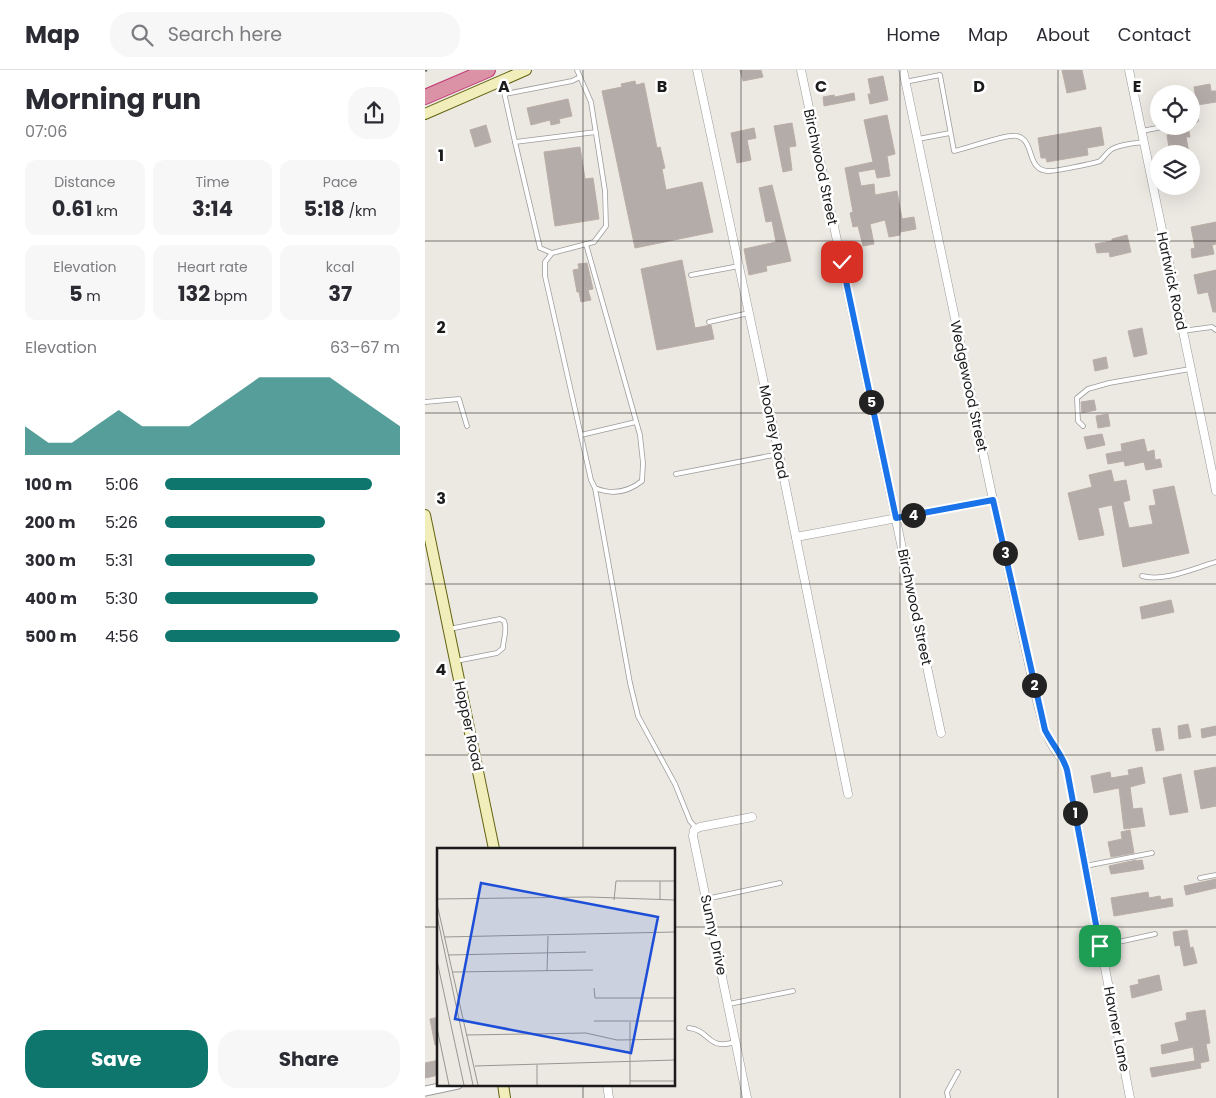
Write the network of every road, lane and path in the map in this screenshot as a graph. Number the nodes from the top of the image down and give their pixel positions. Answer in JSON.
{"nodes":[{"id":1,"x":488,"y":70,"type":"edge"},
{"id":2,"x":526,"y":70,"type":"edge"},
{"id":3,"x":577,"y":70,"type":"edge"},
{"id":4,"x":697,"y":70,"type":"edge"},
{"id":5,"x":801,"y":70,"type":"edge"},
{"id":6,"x":903,"y":70,"type":"edge"},
{"id":7,"x":1129,"y":70,"type":"edge"},
{"id":8,"x":580,"y":77,"type":"junction"},
{"id":9,"x":502,"y":80,"type":"junction"},
{"id":10,"x":905,"y":82,"type":"junction"},
{"id":11,"x":505,"y":94,"type":"junction"},
{"id":12,"x":425,"y":97,"type":"edge"},
{"id":13,"x":425,"y":114,"type":"edge"},
{"id":14,"x":1150,"y":130,"type":"edge"},
{"id":15,"x":596,"y":132,"type":"junction"},
{"id":16,"x":1142,"y":132,"type":"junction"},
{"id":17,"x":951,"y":133,"type":"junction"},
{"id":18,"x":917,"y":139,"type":"junction"},
{"id":19,"x":515,"y":142,"type":"junction"},
{"id":20,"x":1144,"y":142,"type":"junction"},
{"id":21,"x":586,"y":244,"type":"junction"},
{"id":22,"x":552,"y":253,"type":"junction"},
{"id":23,"x":739,"y":266,"type":"junction"},
{"id":24,"x":691,"y":275,"type":"dead end"},
{"id":25,"x":749,"y":313,"type":"junction"},
{"id":26,"x":709,"y":322,"type":"dead end"},
{"id":27,"x":1216,"y":330,"type":"edge"},
{"id":28,"x":1182,"y":331,"type":"junction"},
{"id":29,"x":1190,"y":369,"type":"junction"},
{"id":30,"x":425,"y":402,"type":"edge"},
{"id":31,"x":636,"y":422,"type":"junction"},
{"id":32,"x":467,"y":426,"type":"dead end"},
{"id":33,"x":1083,"y":426,"type":"dead end"},
{"id":34,"x":581,"y":435,"type":"junction"},
{"id":35,"x":779,"y":454,"type":"junction"},
{"id":36,"x":676,"y":474,"type":"dead end"},
{"id":37,"x":595,"y":488,"type":"junction"},
{"id":38,"x":1216,"y":491,"type":"edge"},
{"id":39,"x":993,"y":500,"type":"junction"},
{"id":40,"x":425,"y":515,"type":"edge"},
{"id":41,"x":896,"y":518,"type":"junction"},
{"id":42,"x":796,"y":537,"type":"junction"},
{"id":43,"x":1216,"y":562,"type":"edge"},
{"id":44,"x":1142,"y":576,"type":"dead end"},
{"id":45,"x":449,"y":629,"type":"junction"},
{"id":46,"x":456,"y":661,"type":"junction"},
{"id":47,"x":1037,"y":701,"type":"joint"},
{"id":48,"x":941,"y":733,"type":"dead end"},
{"id":49,"x":848,"y":794,"type":"dead end"},
{"id":50,"x":752,"y":816,"type":"dead end"},
{"id":51,"x":696,"y":828,"type":"junction"},
{"id":52,"x":494,"y":848,"type":"edge"},
{"id":53,"x":1152,"y":853,"type":"dead end"},
{"id":54,"x":1085,"y":866,"type":"junction"},
{"id":55,"x":1216,"y":875,"type":"edge"},
{"id":56,"x":1200,"y":878,"type":"dead end"},
{"id":57,"x":780,"y":883,"type":"dead end"},
{"id":58,"x":706,"y":899,"type":"junction"},
{"id":59,"x":1155,"y":934,"type":"dead end"},
{"id":60,"x":1100,"y":946,"type":"junction"},
{"id":61,"x":793,"y":991,"type":"dead end"},
{"id":62,"x":729,"y":1004,"type":"junction"},
{"id":63,"x":689,"y":1028,"type":"dead end"},
{"id":64,"x":736,"y":1042,"type":"junction"},
{"id":65,"x":958,"y":1072,"type":"dead end"},
{"id":66,"x":449,"y":1086,"type":"edge"},
{"id":67,"x":425,"y":1091,"type":"edge"},
{"id":68,"x":747,"y":1098,"type":"edge"},
{"id":69,"x":947,"y":1098,"type":"edge"},
{"id":70,"x":1130,"y":1098,"type":"edge"}],
"edges":[{"from":1,"to":12,"type":"highway"},
{"from":2,"to":9,"type":"main road"},
{"from":3,"to":8,"type":"lane"},
{"from":4,"to":23,"type":"street","name":"Mooney Road"},
{"from":5,"to":41,"type":"street","name":"Birchwood Street"},
{"from":6,"to":10,"type":"street","name":"Wedgewood Street"},
{"from":7,"to":16,"type":"street","name":"Hartwick Road"},
{"from":8,"to":11,"type":"lane"},
{"from":8,"to":15,"type":"lane"},
{"from":9,"to":11,"type":"lane"},
{"from":9,"to":13,"type":"main road"},
{"from":10,"to":17,"type":"lane"},
{"from":10,"to":18,"type":"street","name":"Wedgewood Street"},
{"from":11,"to":19,"type":"lane"},
{"from":14,"to":16,"type":"lane"},
{"from":15,"to":19,"type":"lane"},
{"from":15,"to":21,"type":"lane"},
{"from":16,"to":20,"type":"street","name":"Hartwick Road"},
{"from":17,"to":18,"type":"lane"},
{"from":17,"to":20,"type":"lane"},
{"from":18,"to":39,"type":"street","name":"Wedgewood Street"},
{"from":19,"to":22,"type":"lane"},
{"from":20,"to":28,"type":"street","name":"Hartwick Road"},
{"from":21,"to":22,"type":"lane"},
{"from":21,"to":31,"type":"lane"},
{"from":22,"to":34,"type":"lane"},
{"from":23,"to":24,"type":"lane"},
{"from":23,"to":25,"type":"street","name":"Mooney Road"},
{"from":25,"to":26,"type":"lane"},
{"from":25,"to":35,"type":"street","name":"Mooney Road"},
{"from":27,"to":28,"type":"lane"},
{"from":28,"to":29,"type":"street","name":"Hartwick Road"},
{"from":29,"to":33,"type":"lane"},
{"from":29,"to":38,"type":"street","name":"Hartwick Road"},
{"from":30,"to":32,"type":"lane"},
{"from":31,"to":34,"type":"lane"},
{"from":31,"to":37,"type":"lane"},
{"from":34,"to":37,"type":"lane"},
{"from":35,"to":36,"type":"lane"},
{"from":35,"to":42,"type":"street","name":"Mooney Road"},
{"from":37,"to":51,"type":"lane"},
{"from":39,"to":41,"type":"street"},
{"from":39,"to":47,"type":"street","name":"Wedgewood Street"},
{"from":40,"to":45,"type":"main road","name":"Hopper Road"},
{"from":41,"to":42,"type":"street"},
{"from":41,"to":48,"type":"street","name":"Birchwood Street"},
{"from":42,"to":49,"type":"street","name":"Mooney Road"},
{"from":43,"to":44,"type":"lane"},
{"from":45,"to":46,"type":"main road","name":"Hopper Road"},
{"from":45,"to":46,"type":"lane"},
{"from":46,"to":52,"type":"main road","name":"Hopper Road"},
{"from":47,"to":54,"type":"street","name":"Havner Lane"},
{"from":50,"to":51,"type":"street"},
{"from":51,"to":58,"type":"street","name":"Sunny Drive"},
{"from":53,"to":54,"type":"lane"},
{"from":54,"to":60,"type":"street","name":"Havner Lane"},
{"from":55,"to":56,"type":"lane"},
{"from":57,"to":58,"type":"lane"},
{"from":58,"to":62,"type":"street","name":"Sunny Drive"},
{"from":59,"to":60,"type":"lane"},
{"from":60,"to":70,"type":"street","name":"Havner Lane"},
{"from":61,"to":62,"type":"lane"},
{"from":62,"to":64,"type":"street","name":"Sunny Drive"},
{"from":63,"to":64,"type":"lane"},
{"from":64,"to":68,"type":"street","name":"Sunny Drive"},
{"from":65,"to":69,"type":"lane"},
{"from":66,"to":67,"type":"street"}]}
